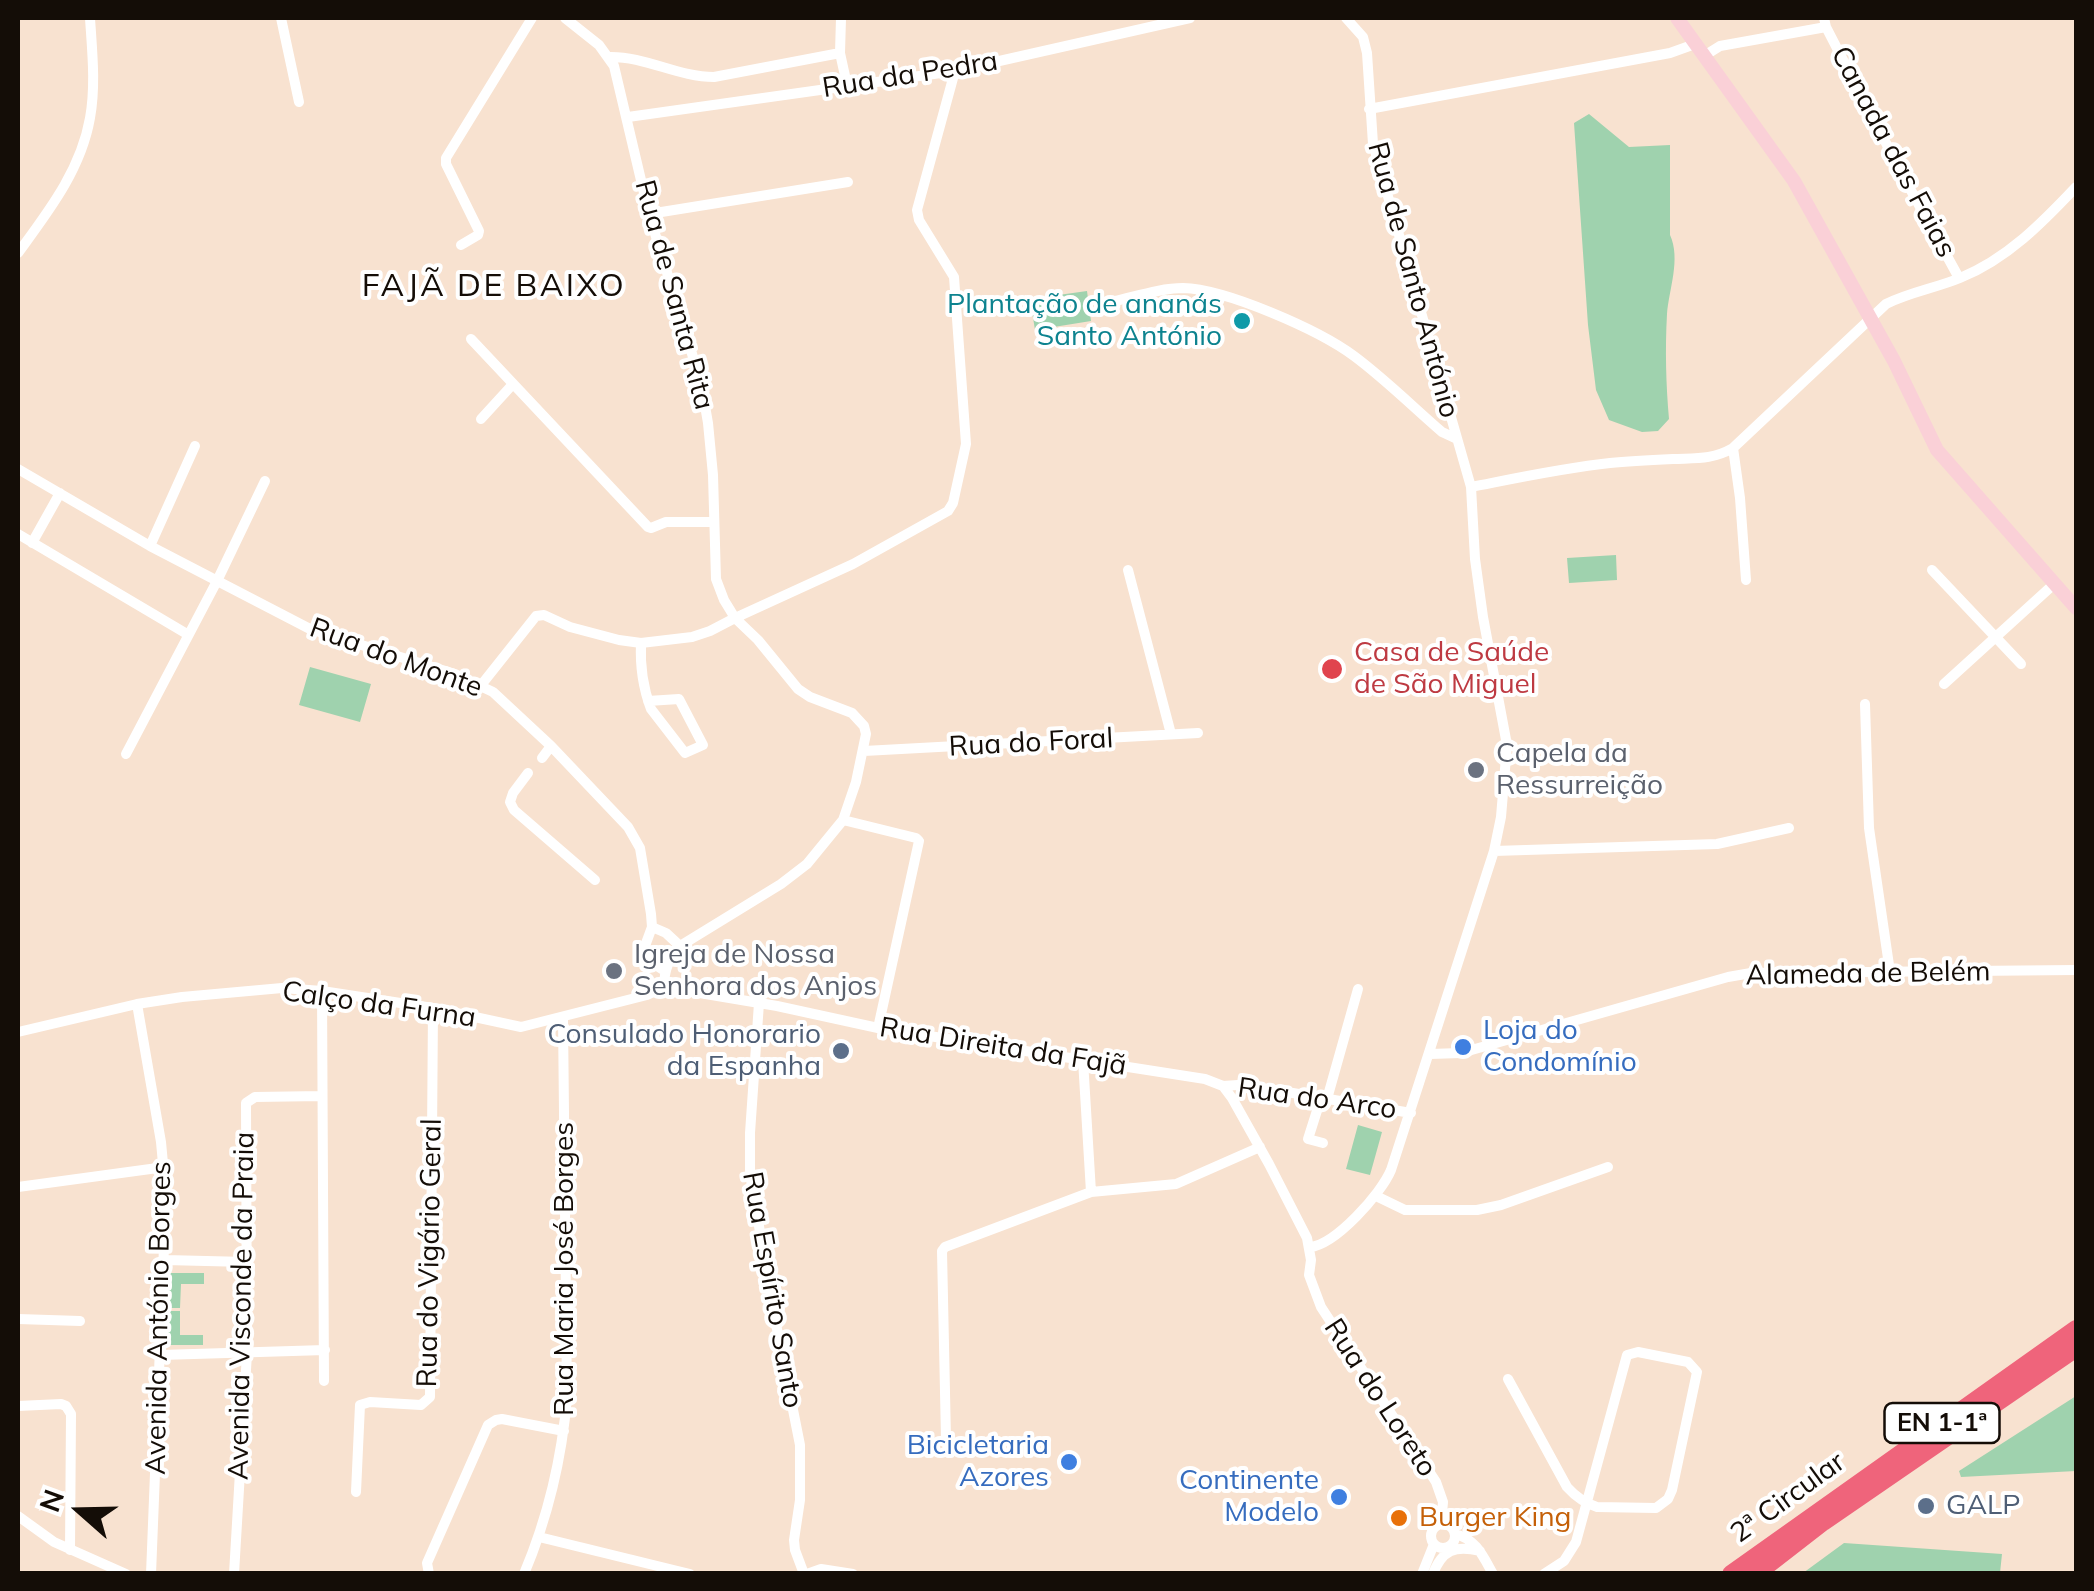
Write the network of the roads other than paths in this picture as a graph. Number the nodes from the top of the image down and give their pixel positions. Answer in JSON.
{"nodes":[{"id":1,"x":90,"y":18,"type":"edge"},
{"id":2,"x":281,"y":18,"type":"edge"},
{"id":3,"x":532,"y":18,"type":"edge"},
{"id":4,"x":565,"y":18,"type":"edge"},
{"id":5,"x":840,"y":18,"type":"edge"},
{"id":6,"x":1190,"y":18,"type":"edge"},
{"id":7,"x":1346,"y":18,"type":"edge"},
{"id":8,"x":1676,"y":18,"type":"edge"},
{"id":9,"x":1825,"y":22,"type":"edge"},
{"id":10,"x":1700,"y":50,"type":"junction"},
{"id":11,"x":840,"y":53,"type":"junction"},
{"id":12,"x":609,"y":57,"type":"junction"},
{"id":13,"x":955,"y":72,"type":"junction"},
{"id":14,"x":847,"y":85,"type":"junction"},
{"id":15,"x":299,"y":102,"type":"dead end"},
{"id":16,"x":1370,"y":109,"type":"junction"},
{"id":17,"x":628,"y":116,"type":"junction"},
{"id":18,"x":848,"y":182,"type":"dead end"},
{"id":19,"x":2076,"y":187,"type":"edge"},
{"id":20,"x":648,"y":214,"type":"junction"},
{"id":21,"x":461,"y":245,"type":"dead end"},
{"id":22,"x":18,"y":253,"type":"edge"},
{"id":23,"x":1959,"y":278,"type":"junction"},
{"id":24,"x":1115,"y":301,"type":"dead end"},
{"id":25,"x":1870,"y":320,"type":"junction"},
{"id":26,"x":472,"y":339,"type":"dead end"},
{"id":27,"x":513,"y":384,"type":"junction"},
{"id":28,"x":481,"y":419,"type":"dead end"},
{"id":29,"x":1457,"y":439,"type":"junction"},
{"id":30,"x":195,"y":446,"type":"dead end"},
{"id":31,"x":1732,"y":448,"type":"junction"},
{"id":32,"x":18,"y":468,"type":"edge"},
{"id":33,"x":265,"y":482,"type":"dead end"},
{"id":34,"x":1471,"y":488,"type":"junction"},
{"id":35,"x":60,"y":493,"type":"junction"},
{"id":36,"x":714,"y":522,"type":"junction"},
{"id":37,"x":18,"y":534,"type":"edge"},
{"id":38,"x":32,"y":543,"type":"junction"},
{"id":39,"x":150,"y":546,"type":"junction"},
{"id":40,"x":1128,"y":570,"type":"dead end"},
{"id":41,"x":1932,"y":570,"type":"dead end"},
{"id":42,"x":217,"y":580,"type":"junction"},
{"id":43,"x":1746,"y":580,"type":"dead end"},
{"id":44,"x":2054,"y":584,"type":"junction"},
{"id":45,"x":2076,"y":608,"type":"edge"},
{"id":46,"x":735,"y":618,"type":"junction"},
{"id":47,"x":187,"y":634,"type":"junction"},
{"id":48,"x":1995,"y":637,"type":"junction"},
{"id":49,"x":640,"y":642,"type":"junction"},
{"id":50,"x":2020,"y":664,"type":"dead end"},
{"id":51,"x":482,"y":684,"type":"junction"},
{"id":52,"x":1944,"y":684,"type":"dead end"},
{"id":53,"x":648,"y":701,"type":"junction"},
{"id":54,"x":1865,"y":704,"type":"dead end"},
{"id":55,"x":1198,"y":733,"type":"dead end"},
{"id":56,"x":1170,"y":734,"type":"junction"},
{"id":57,"x":551,"y":746,"type":"junction"},
{"id":58,"x":864,"y":752,"type":"junction"},
{"id":59,"x":126,"y":754,"type":"dead end"},
{"id":60,"x":542,"y":758,"type":"dead end"},
{"id":61,"x":528,"y":772,"type":"dead end"},
{"id":62,"x":842,"y":820,"type":"junction"},
{"id":63,"x":1788,"y":828,"type":"dead end"},
{"id":64,"x":1494,"y":851,"type":"junction"},
{"id":65,"x":595,"y":880,"type":"dead end"},
{"id":66,"x":652,"y":927,"type":"junction"},
{"id":67,"x":680,"y":946,"type":"junction"},
{"id":68,"x":2076,"y":970,"type":"edge"},
{"id":69,"x":665,"y":971,"type":"junction"},
{"id":70,"x":1890,"y":972,"type":"junction"},
{"id":71,"x":664,"y":988,"type":"junction"},
{"id":72,"x":1358,"y":990,"type":"dead end"},
{"id":73,"x":322,"y":991,"type":"junction"},
{"id":74,"x":137,"y":1004,"type":"junction"},
{"id":75,"x":760,"y":1004,"type":"junction"},
{"id":76,"x":434,"y":1008,"type":"junction"},
{"id":77,"x":563,"y":1018,"type":"junction"},
{"id":78,"x":878,"y":1028,"type":"junction"},
{"id":79,"x":18,"y":1032,"type":"edge"},
{"id":80,"x":1430,"y":1054,"type":"junction"},
{"id":81,"x":1083,"y":1060,"type":"junction"},
{"id":82,"x":1222,"y":1086,"type":"junction"},
{"id":83,"x":322,"y":1096,"type":"junction"},
{"id":84,"x":1324,"y":1098,"type":"junction"},
{"id":85,"x":1411,"y":1113,"type":"junction"},
{"id":86,"x":1323,"y":1143,"type":"dead end"},
{"id":87,"x":1260,"y":1147,"type":"junction"},
{"id":88,"x":165,"y":1166,"type":"junction"},
{"id":89,"x":1608,"y":1166,"type":"dead end"},
{"id":90,"x":18,"y":1186,"type":"edge"},
{"id":91,"x":1091,"y":1192,"type":"junction"},
{"id":92,"x":1376,"y":1196,"type":"junction"},
{"id":93,"x":1310,"y":1247,"type":"junction"},
{"id":94,"x":165,"y":1260,"type":"junction"},
{"id":95,"x":247,"y":1262,"type":"junction"},
{"id":96,"x":18,"y":1319,"type":"edge"},
{"id":97,"x":80,"y":1321,"type":"dead end"},
{"id":98,"x":2076,"y":1330,"type":"edge"},
{"id":99,"x":2076,"y":1348,"type":"edge"},
{"id":100,"x":324,"y":1350,"type":"junction"},
{"id":101,"x":247,"y":1352,"type":"junction"},
{"id":102,"x":161,"y":1356,"type":"junction"},
{"id":103,"x":1508,"y":1379,"type":"dead end"},
{"id":104,"x":324,"y":1381,"type":"dead end"},
{"id":105,"x":18,"y":1406,"type":"edge"},
{"id":106,"x":564,"y":1431,"type":"junction"},
{"id":107,"x":946,"y":1439,"type":"dead end"},
{"id":108,"x":356,"y":1492,"type":"dead end"},
{"id":109,"x":1588,"y":1504,"type":"junction"},
{"id":110,"x":18,"y":1516,"type":"edge"},
{"id":111,"x":1441,"y":1524,"type":"junction"},
{"id":112,"x":1455,"y":1534,"type":"junction"},
{"id":113,"x":539,"y":1538,"type":"junction"},
{"id":114,"x":70,"y":1550,"type":"junction"},
{"id":115,"x":1438,"y":1550,"type":"junction"},
{"id":116,"x":1480,"y":1551,"type":"junction"},
{"id":117,"x":636,"y":1561,"type":"junction"},
{"id":118,"x":126,"y":1574,"type":"edge"},
{"id":119,"x":151,"y":1574,"type":"edge"},
{"id":120,"x":234,"y":1574,"type":"edge"},
{"id":121,"x":428,"y":1574,"type":"edge"},
{"id":122,"x":524,"y":1574,"type":"edge"},
{"id":123,"x":632,"y":1574,"type":"edge"},
{"id":124,"x":690,"y":1574,"type":"edge"},
{"id":125,"x":806,"y":1574,"type":"edge"},
{"id":126,"x":853,"y":1574,"type":"edge"},
{"id":127,"x":1422,"y":1574,"type":"edge"},
{"id":128,"x":1433,"y":1574,"type":"edge"},
{"id":129,"x":1493,"y":1574,"type":"edge"},
{"id":130,"x":1544,"y":1574,"type":"edge"},
{"id":131,"x":1731,"y":1574,"type":"edge"},
{"id":132,"x":1756,"y":1574,"type":"edge"}],
"edges":[{"from":1,"to":22,"type":"street"},
{"from":2,"to":15,"type":"street"},
{"from":3,"to":21,"type":"street"},
{"from":4,"to":12,"type":"street","name":"Rua de Santa Rita"},
{"from":5,"to":11,"type":"street"},
{"from":6,"to":13,"type":"street","name":"Rua da Pedra"},
{"from":7,"to":16,"type":"street","name":"Rua de Santo António"},
{"from":8,"to":10,"type":"main road"},
{"from":9,"to":10,"type":"street","name":"Canada das Faias"},
{"from":9,"to":23,"type":"street","name":"Canada das Faias"},
{"from":10,"to":16,"type":"street","name":"Canada das Faias"},
{"from":10,"to":25,"type":"main road"},
{"from":11,"to":12,"type":"street"},
{"from":11,"to":14,"type":"street"},
{"from":12,"to":17,"type":"street","name":"Rua de Santa Rita"},
{"from":13,"to":14,"type":"street","name":"Rua da Pedra"},
{"from":13,"to":46,"type":"street"},
{"from":14,"to":17,"type":"street","name":"Rua da Pedra"},
{"from":16,"to":29,"type":"street","name":"Rua de Santo António"},
{"from":17,"to":20,"type":"street","name":"Rua de Santa Rita"},
{"from":18,"to":20,"type":"street"},
{"from":19,"to":23,"type":"street"},
{"from":20,"to":36,"type":"street","name":"Rua de Santa Rita"},
{"from":23,"to":25,"type":"street"},
{"from":24,"to":29,"type":"street"},
{"from":25,"to":31,"type":"street"},
{"from":25,"to":44,"type":"main road"},
{"from":26,"to":27,"type":"street"},
{"from":27,"to":28,"type":"street"},
{"from":27,"to":36,"type":"street"},
{"from":29,"to":34,"type":"street","name":"Rua de Santo António"},
{"from":30,"to":39,"type":"street"},
{"from":31,"to":34,"type":"street"},
{"from":31,"to":43,"type":"street"},
{"from":32,"to":35,"type":"street","name":"Rua do Monte"},
{"from":33,"to":42,"type":"street"},
{"from":34,"to":64,"type":"street","name":"Rua de Santo António"},
{"from":35,"to":38,"type":"street"},
{"from":35,"to":39,"type":"street","name":"Rua do Monte"},
{"from":36,"to":46,"type":"street","name":"Rua de Santa Rita"},
{"from":37,"to":38,"type":"street"},
{"from":38,"to":47,"type":"street"},
{"from":39,"to":42,"type":"street","name":"Rua do Monte"},
{"from":40,"to":56,"type":"street"},
{"from":41,"to":48,"type":"street"},
{"from":42,"to":47,"type":"street"},
{"from":42,"to":51,"type":"street","name":"Rua do Monte"},
{"from":44,"to":45,"type":"main road"},
{"from":44,"to":48,"type":"street"},
{"from":46,"to":49,"type":"street"},
{"from":46,"to":58,"type":"street","name":"Rua de Santa Rita"},
{"from":47,"to":59,"type":"street"},
{"from":48,"to":50,"type":"street"},
{"from":48,"to":52,"type":"street"},
{"from":49,"to":51,"type":"street"},
{"from":49,"to":53,"type":"street"},
{"from":51,"to":57,"type":"street","name":"Rua do Monte"},
{"from":53,"to":53,"type":"street"},
{"from":54,"to":70,"type":"street"},
{"from":55,"to":56,"type":"street","name":"Rua do Foral"},
{"from":56,"to":58,"type":"street","name":"Rua do Foral"},
{"from":57,"to":60,"type":"street"},
{"from":57,"to":66,"type":"street","name":"Rua do Monte"},
{"from":58,"to":62,"type":"street"},
{"from":61,"to":65,"type":"street"},
{"from":62,"to":67,"type":"street"},
{"from":62,"to":78,"type":"street"},
{"from":63,"to":64,"type":"street"},
{"from":64,"to":80,"type":"street","name":"Rua de Santo António"},
{"from":66,"to":67,"type":"street"},
{"from":66,"to":69,"type":"street","name":"Rua do Monte"},
{"from":67,"to":69,"type":"street"},
{"from":68,"to":70,"type":"street","name":"Alameda de Belém"},
{"from":69,"to":71,"type":"street"},
{"from":70,"to":80,"type":"street","name":"Alameda de Belém"},
{"from":71,"to":75,"type":"street","name":"Rua Direita da Fajã"},
{"from":71,"to":77,"type":"street","name":"Calço da Furna"},
{"from":72,"to":84,"type":"street"},
{"from":73,"to":74,"type":"street","name":"Calço da Furna"},
{"from":73,"to":76,"type":"street","name":"Calço da Furna"},
{"from":73,"to":83,"type":"street"},
{"from":74,"to":79,"type":"street","name":"Calço da Furna"},
{"from":74,"to":88,"type":"street","name":"Avenida António Borges"},
{"from":75,"to":78,"type":"street","name":"Rua Direita da Fajã"},
{"from":75,"to":125,"type":"street","name":"Rua Espírito Santo"},
{"from":76,"to":77,"type":"street","name":"Calço da Furna"},
{"from":76,"to":108,"type":"street","name":"Rua do Vigário Geral"},
{"from":77,"to":106,"type":"street","name":"Rua Maria José Borges"},
{"from":78,"to":81,"type":"street","name":"Rua Direita da Fajã"},
{"from":80,"to":85,"type":"street","name":"Rua de Santo António"},
{"from":81,"to":82,"type":"street","name":"Rua Direita da Fajã"},
{"from":81,"to":91,"type":"street"},
{"from":82,"to":84,"type":"street","name":"Rua do Arco"},
{"from":82,"to":87,"type":"street"},
{"from":83,"to":95,"type":"street","name":"Avenida Visconde da Praia"},
{"from":83,"to":100,"type":"street"},
{"from":84,"to":85,"type":"street","name":"Rua do Arco"},
{"from":84,"to":86,"type":"street"},
{"from":85,"to":92,"type":"street","name":"Rua de Santo António"},
{"from":87,"to":91,"type":"street"},
{"from":87,"to":93,"type":"street"},
{"from":88,"to":90,"type":"street"},
{"from":88,"to":94,"type":"street","name":"Avenida António Borges"},
{"from":89,"to":92,"type":"street"},
{"from":91,"to":107,"type":"street"},
{"from":92,"to":93,"type":"street"},
{"from":93,"to":111,"type":"street","name":"Rua do Loreto"},
{"from":94,"to":95,"type":"street"},
{"from":94,"to":102,"type":"street","name":"Avenida António Borges"},
{"from":95,"to":101,"type":"street","name":"Avenida Visconde da Praia"},
{"from":96,"to":97,"type":"street"},
{"from":98,"to":131,"type":"highway","name":"2ª Circular","number":"EN 1-1ª"},
{"from":99,"to":132,"type":"highway","name":"2ª Circular","number":"EN 1-1ª"},
{"from":100,"to":101,"type":"street"},
{"from":100,"to":104,"type":"street"},
{"from":101,"to":102,"type":"street"},
{"from":101,"to":120,"type":"street","name":"Avenida Visconde da Praia"},
{"from":102,"to":119,"type":"street","name":"Avenida António Borges"},
{"from":103,"to":109,"type":"street"},
{"from":105,"to":114,"type":"street"},
{"from":106,"to":113,"type":"street","name":"Rua Maria José Borges"},
{"from":106,"to":121,"type":"street"},
{"from":109,"to":109,"type":"street"},
{"from":109,"to":130,"type":"street"},
{"from":110,"to":114,"type":"street"},
{"from":111,"to":112,"type":"street"},
{"from":111,"to":115,"type":"street"},
{"from":112,"to":115,"type":"street"},
{"from":112,"to":116,"type":"street"},
{"from":113,"to":117,"type":"street"},
{"from":113,"to":122,"type":"street","name":"Rua Maria José Borges"},
{"from":114,"to":118,"type":"street"},
{"from":115,"to":116,"type":"street"},
{"from":115,"to":127,"type":"street"},
{"from":115,"to":128,"type":"street"},
{"from":116,"to":129,"type":"street"},
{"from":117,"to":123,"type":"street"},
{"from":117,"to":124,"type":"street"},
{"from":125,"to":126,"type":"street","name":"Rua Espírito Santo"}]}
